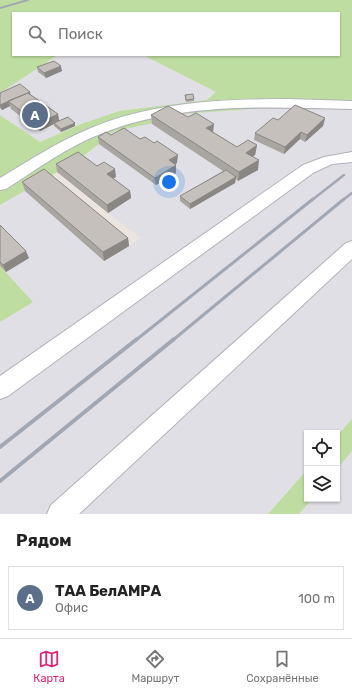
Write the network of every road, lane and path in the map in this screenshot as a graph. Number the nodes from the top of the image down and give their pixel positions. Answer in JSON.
{"nodes":[{"id":1,"x":352,"y":105,"type":"edge"},
{"id":2,"x":352,"y":157,"type":"edge"},
{"id":3,"x":0,"y":185,"type":"edge"},
{"id":4,"x":352,"y":248,"type":"edge"},
{"id":5,"x":0,"y":389,"type":"edge"},
{"id":6,"x":60,"y":514,"type":"edge"}],
"edges":[{"from":1,"to":3,"type":"lane"},
{"from":2,"to":5,"type":"lane"},
{"from":4,"to":6,"type":"lane"}]}
